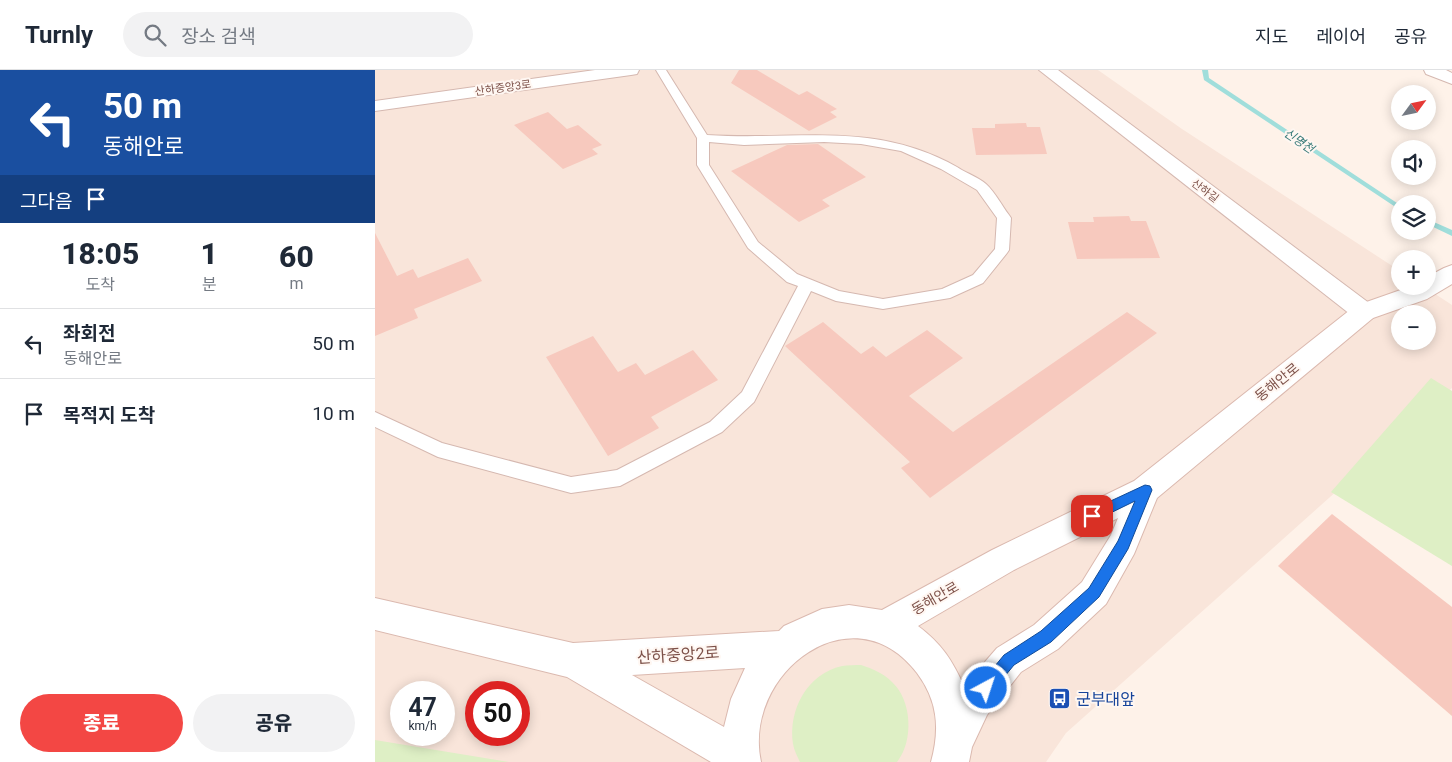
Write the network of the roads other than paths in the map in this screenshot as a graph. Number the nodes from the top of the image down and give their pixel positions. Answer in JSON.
{"nodes":[{"id":1,"x":631,"y":70,"type":"edge"},
{"id":2,"x":661,"y":70,"type":"edge"},
{"id":3,"x":1047,"y":70,"type":"edge"},
{"id":4,"x":1432,"y":70,"type":"edge"},
{"id":5,"x":1452,"y":79,"type":"edge"},
{"id":6,"x":375,"y":107,"type":"edge"},
{"id":7,"x":703,"y":138,"type":"junction"},
{"id":8,"x":1452,"y":273,"type":"edge"},
{"id":9,"x":807,"y":284,"type":"junction"},
{"id":10,"x":1364,"y":312,"type":"junction"},
{"id":11,"x":375,"y":419,"type":"edge"},
{"id":12,"x":1145,"y":490,"type":"junction"},
{"id":13,"x":375,"y":614,"type":"edge"},
{"id":14,"x":886,"y":626,"type":"junction"},
{"id":15,"x":783,"y":648,"type":"junction"},
{"id":16,"x":573,"y":661,"type":"junction"},
{"id":17,"x":953,"y":752,"type":"edge"},
{"id":18,"x":741,"y":760,"type":"edge"}],
"edges":[{"from":1,"to":6,"type":"main road","name":"산하중앙3로"},
{"from":2,"to":7,"type":"lane"},
{"from":3,"to":10,"type":"main road","name":"산하길"},
{"from":4,"to":5,"type":"main road"},
{"from":7,"to":9,"type":"lane"},
{"from":7,"to":9,"type":"lane"},
{"from":8,"to":10,"type":"main road","name":"동해안로"},
{"from":9,"to":11,"type":"lane"},
{"from":10,"to":12,"type":"main road","name":"동해안로"},
{"from":12,"to":14,"type":"main road","name":"동해안로"},
{"from":12,"to":17,"type":"main road","name":"동해안로"},
{"from":13,"to":16,"type":"main road","name":"산하중앙2로"},
{"from":14,"to":15,"type":"main road","name":"동해안로"},
{"from":14,"to":17,"type":"main road","name":"동해안로"},
{"from":15,"to":16,"type":"main road","name":"산하중앙2로"},
{"from":15,"to":18,"type":"main road","name":"동해안로"},
{"from":16,"to":18,"type":"main road","name":"산하중앙2로"}]}
